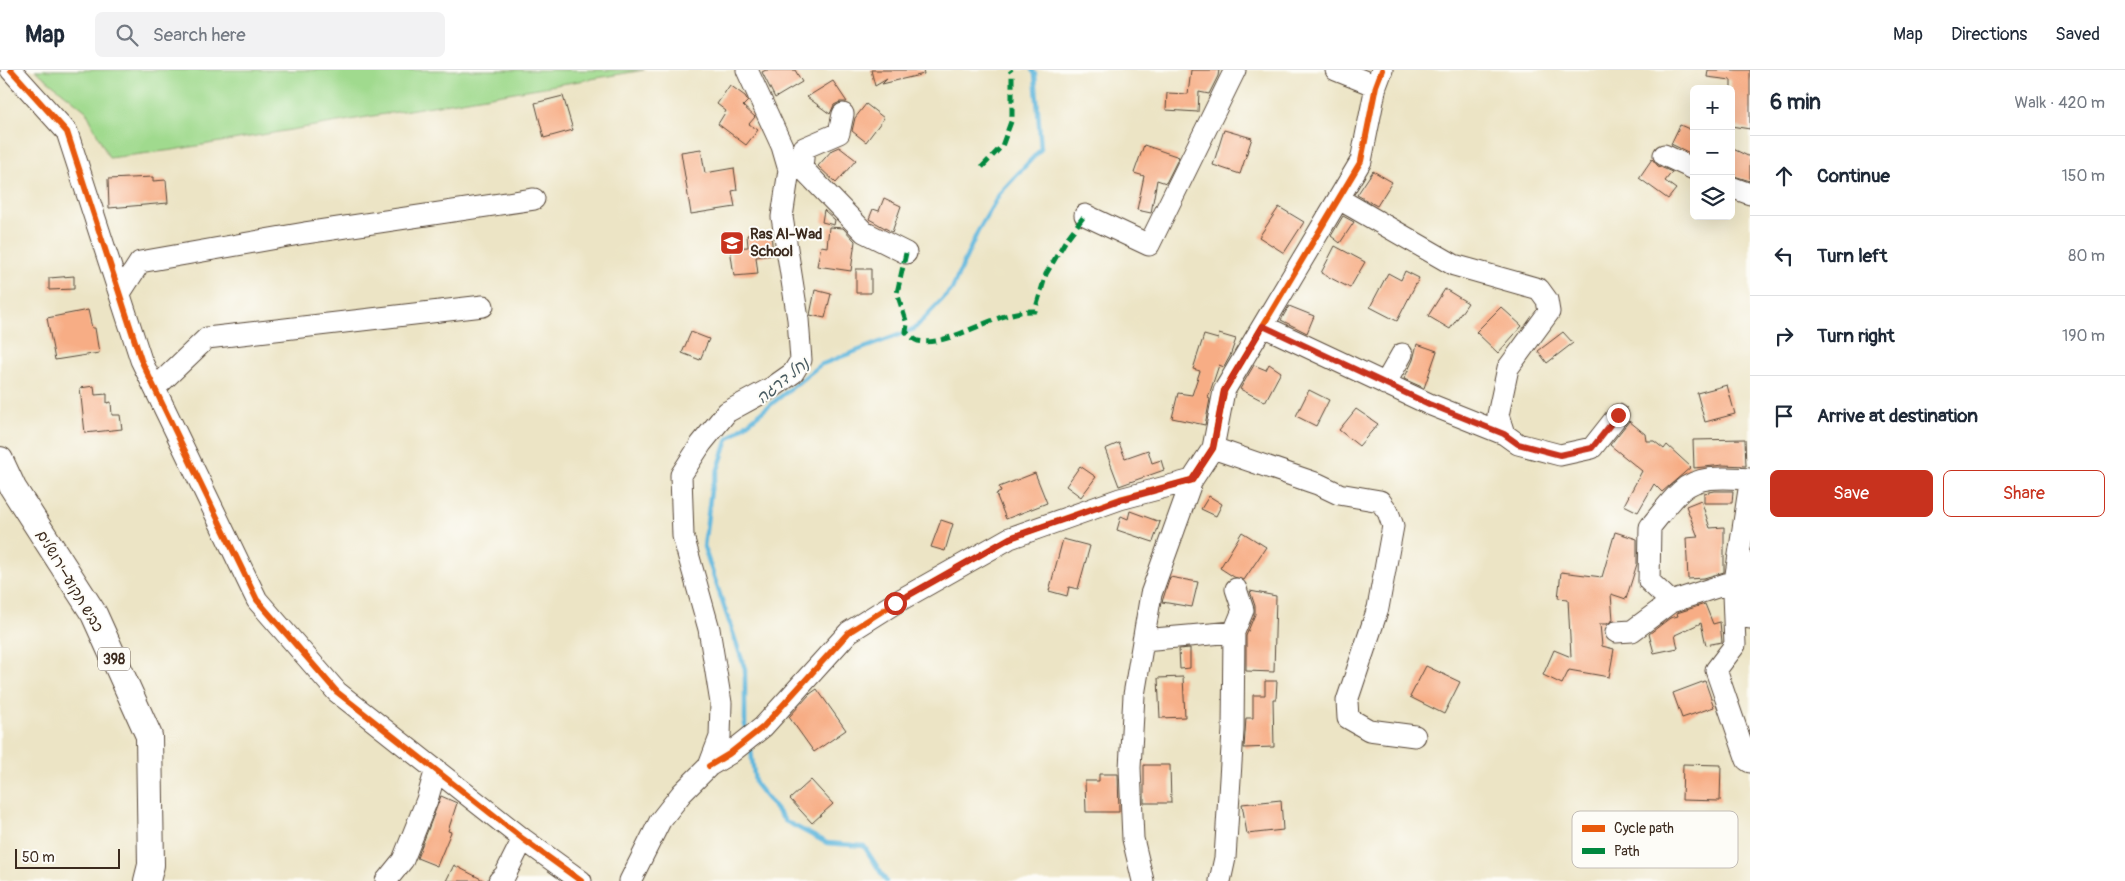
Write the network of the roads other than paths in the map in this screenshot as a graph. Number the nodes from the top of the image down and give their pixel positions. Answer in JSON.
{"nodes":[{"id":1,"x":11,"y":70,"type":"edge"},
{"id":2,"x":746,"y":70,"type":"edge"},
{"id":3,"x":1235,"y":70,"type":"edge"},
{"id":4,"x":1336,"y":70,"type":"edge"},
{"id":5,"x":1379,"y":78,"type":"edge"},
{"id":6,"x":843,"y":114,"type":"dead end"},
{"id":7,"x":1664,"y":155,"type":"dead end"},
{"id":8,"x":1690,"y":167,"type":"edge"},
{"id":9,"x":796,"y":169,"type":"junction"},
{"id":10,"x":1735,"y":188,"type":"edge"},
{"id":11,"x":1750,"y":194,"type":"edge"},
{"id":12,"x":1339,"y":199,"type":"junction"},
{"id":13,"x":534,"y":200,"type":"dead end"},
{"id":14,"x":1085,"y":215,"type":"dead end"},
{"id":15,"x":906,"y":254,"type":"dead end"},
{"id":16,"x":120,"y":293,"type":"junction"},
{"id":17,"x":483,"y":306,"type":"dead end"},
{"id":18,"x":1263,"y":326,"type":"junction"},
{"id":19,"x":1402,"y":354,"type":"dead end"},
{"id":20,"x":1385,"y":384,"type":"junction"},
{"id":21,"x":155,"y":388,"type":"junction"},
{"id":22,"x":1618,"y":415,"type":"dead end"},
{"id":23,"x":1504,"y":434,"type":"junction"},
{"id":24,"x":1213,"y":448,"type":"junction"},
{"id":25,"x":0,"y":460,"type":"edge"},
{"id":26,"x":1192,"y":480,"type":"junction"},
{"id":27,"x":1749,"y":491,"type":"edge"},
{"id":28,"x":1750,"y":538,"type":"edge"},
{"id":29,"x":1735,"y":580,"type":"junction"},
{"id":30,"x":1236,"y":589,"type":"dead end"},
{"id":31,"x":1671,"y":602,"type":"junction"},
{"id":32,"x":1750,"y":618,"type":"edge"},
{"id":33,"x":1234,"y":632,"type":"junction"},
{"id":34,"x":1616,"y":632,"type":"dead end"},
{"id":35,"x":1143,"y":640,"type":"junction"},
{"id":36,"x":1415,"y":736,"type":"dead end"},
{"id":37,"x":1750,"y":762,"type":"edge"},
{"id":38,"x":709,"y":766,"type":"junction"},
{"id":39,"x":436,"y":769,"type":"junction"},
{"id":40,"x":523,"y":839,"type":"junction"},
{"id":41,"x":147,"y":881,"type":"edge"},
{"id":42,"x":386,"y":881,"type":"edge"},
{"id":43,"x":499,"y":881,"type":"edge"},
{"id":44,"x":581,"y":881,"type":"edge"},
{"id":45,"x":630,"y":881,"type":"edge"},
{"id":46,"x":1143,"y":881,"type":"edge"},
{"id":47,"x":1220,"y":881,"type":"edge"}],
"edges":[{"from":1,"to":16,"type":"street"},
{"from":2,"to":9,"type":"street"},
{"from":3,"to":14,"type":"street"},
{"from":4,"to":5,"type":"street"},
{"from":5,"to":12,"type":"street"},
{"from":6,"to":9,"type":"street"},
{"from":7,"to":8,"type":"street"},
{"from":9,"to":15,"type":"street"},
{"from":9,"to":38,"type":"street"},
{"from":10,"to":11,"type":"street"},
{"from":12,"to":18,"type":"street"},
{"from":12,"to":23,"type":"street"},
{"from":13,"to":16,"type":"street"},
{"from":16,"to":21,"type":"street"},
{"from":17,"to":21,"type":"street"},
{"from":18,"to":20,"type":"street"},
{"from":18,"to":24,"type":"street"},
{"from":19,"to":20,"type":"street"},
{"from":20,"to":23,"type":"street"},
{"from":21,"to":39,"type":"street"},
{"from":22,"to":23,"type":"street"},
{"from":24,"to":26,"type":"street"},
{"from":24,"to":36,"type":"street"},
{"from":25,"to":41,"type":"main road","name":"כביש תקוע–ירושלים","number":"398"},
{"from":26,"to":35,"type":"street"},
{"from":26,"to":38,"type":"street"},
{"from":27,"to":29,"type":"street"},
{"from":27,"to":31,"type":"street"},
{"from":28,"to":32,"type":"street"},
{"from":29,"to":31,"type":"street"},
{"from":29,"to":37,"type":"street"},
{"from":30,"to":33,"type":"street"},
{"from":31,"to":34,"type":"street"},
{"from":33,"to":35,"type":"street"},
{"from":33,"to":47,"type":"street"},
{"from":35,"to":46,"type":"street"},
{"from":38,"to":45,"type":"street"},
{"from":39,"to":40,"type":"street"},
{"from":39,"to":42,"type":"street"},
{"from":40,"to":43,"type":"street"},
{"from":40,"to":44,"type":"street"}]}
